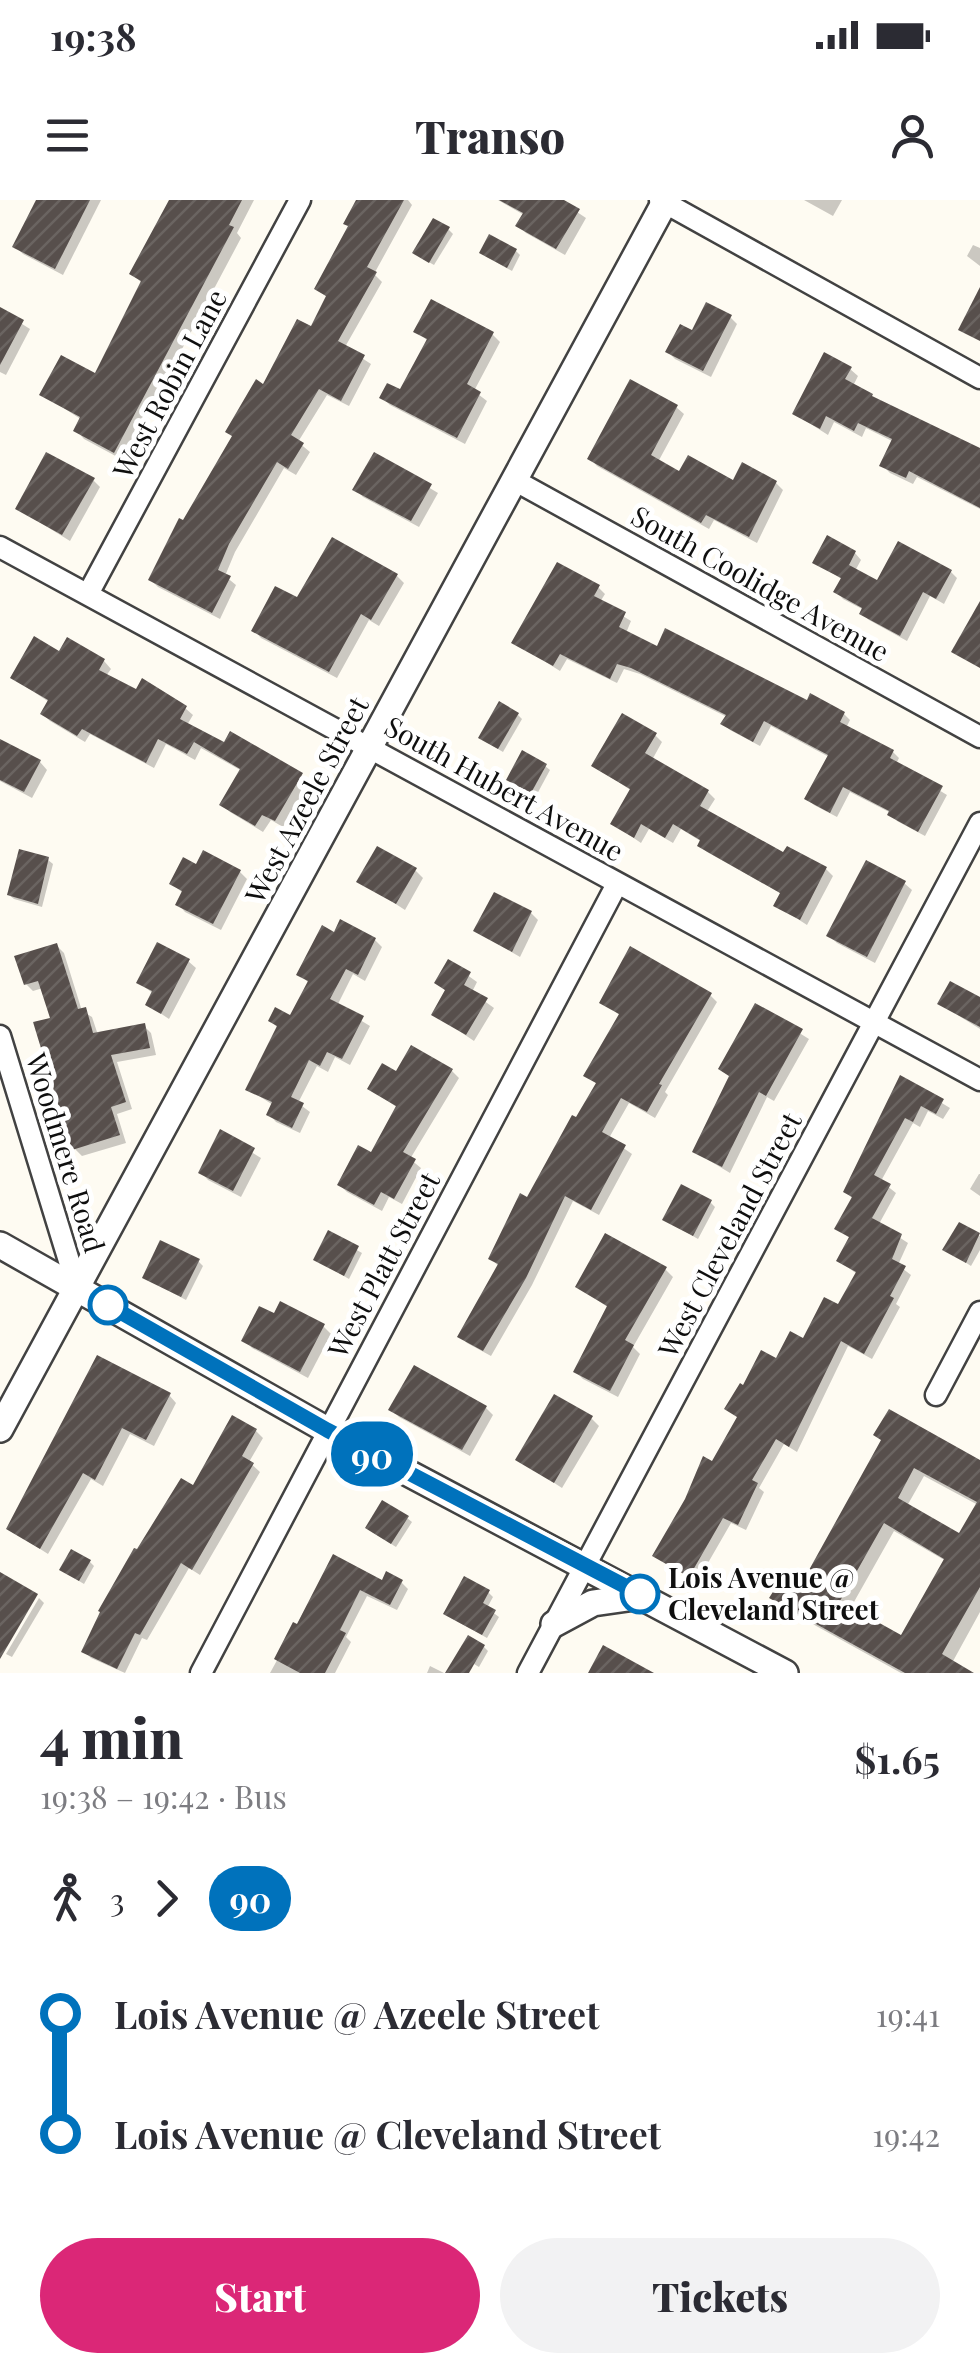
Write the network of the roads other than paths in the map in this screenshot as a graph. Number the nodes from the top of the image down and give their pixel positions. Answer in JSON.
{"nodes":[{"id":1,"x":300,"y":200,"type":"edge"},
{"id":2,"x":664,"y":201,"type":"edge"},
{"id":3,"x":980,"y":378,"type":"edge"},
{"id":4,"x":514,"y":480,"type":"junction"},
{"id":5,"x":0,"y":547,"type":"edge"},
{"id":6,"x":88,"y":594,"type":"junction"},
{"id":7,"x":980,"y":737,"type":"edge"},
{"id":8,"x":370,"y":746,"type":"junction"},
{"id":9,"x":980,"y":823,"type":"edge"},
{"id":10,"x":617,"y":884,"type":"junction"},
{"id":11,"x":874,"y":1023,"type":"junction"},
{"id":12,"x":0,"y":1036,"type":"edge"},
{"id":13,"x":980,"y":1080,"type":"edge"},
{"id":14,"x":0,"y":1245,"type":"edge"},
{"id":15,"x":77,"y":1287,"type":"junction"},
{"id":16,"x":980,"y":1312,"type":"edge"},
{"id":17,"x":936,"y":1396,"type":"dead end"},
{"id":18,"x":0,"y":1429,"type":"edge"},
{"id":19,"x":327,"y":1430,"type":"junction"},
{"id":20,"x":586,"y":1565,"type":"junction"},
{"id":21,"x":642,"y":1596,"type":"junction"},
{"id":22,"x":554,"y":1624,"type":"junction"},
{"id":23,"x":201,"y":1673,"type":"edge"},
{"id":24,"x":528,"y":1673,"type":"edge"},
{"id":25,"x":785,"y":1673,"type":"edge"}],
"edges":[{"from":1,"to":6,"type":"street","name":"West Robin Lane"},
{"from":2,"to":3,"type":"street"},
{"from":2,"to":4,"type":"street","name":"West Azeele Street"},
{"from":4,"to":7,"type":"street","name":"South Coolidge Avenue"},
{"from":4,"to":8,"type":"street","name":"West Azeele Street"},
{"from":5,"to":6,"type":"street","name":"South Hubert Avenue"},
{"from":6,"to":8,"type":"street","name":"South Hubert Avenue"},
{"from":8,"to":10,"type":"street","name":"South Hubert Avenue"},
{"from":8,"to":15,"type":"street","name":"West Azeele Street"},
{"from":9,"to":11,"type":"street","name":"West Cleveland Street"},
{"from":10,"to":11,"type":"street","name":"South Hubert Avenue"},
{"from":10,"to":19,"type":"street","name":"West Platt Street"},
{"from":11,"to":13,"type":"street","name":"South Hubert Avenue"},
{"from":11,"to":20,"type":"street","name":"West Cleveland Street"},
{"from":12,"to":15,"type":"street","name":"Woodmere Road"},
{"from":14,"to":15,"type":"street"},
{"from":15,"to":18,"type":"street","name":"West Azeele Street"},
{"from":15,"to":19,"type":"street"},
{"from":16,"to":17,"type":"street"},
{"from":19,"to":20,"type":"street"},
{"from":19,"to":23,"type":"street","name":"West Platt Street"},
{"from":20,"to":21,"type":"street"},
{"from":20,"to":22,"type":"street","name":"West Cleveland Street"},
{"from":21,"to":22,"type":"street"},
{"from":21,"to":25,"type":"street"},
{"from":22,"to":24,"type":"street","name":"West Cleveland Street"}]}
